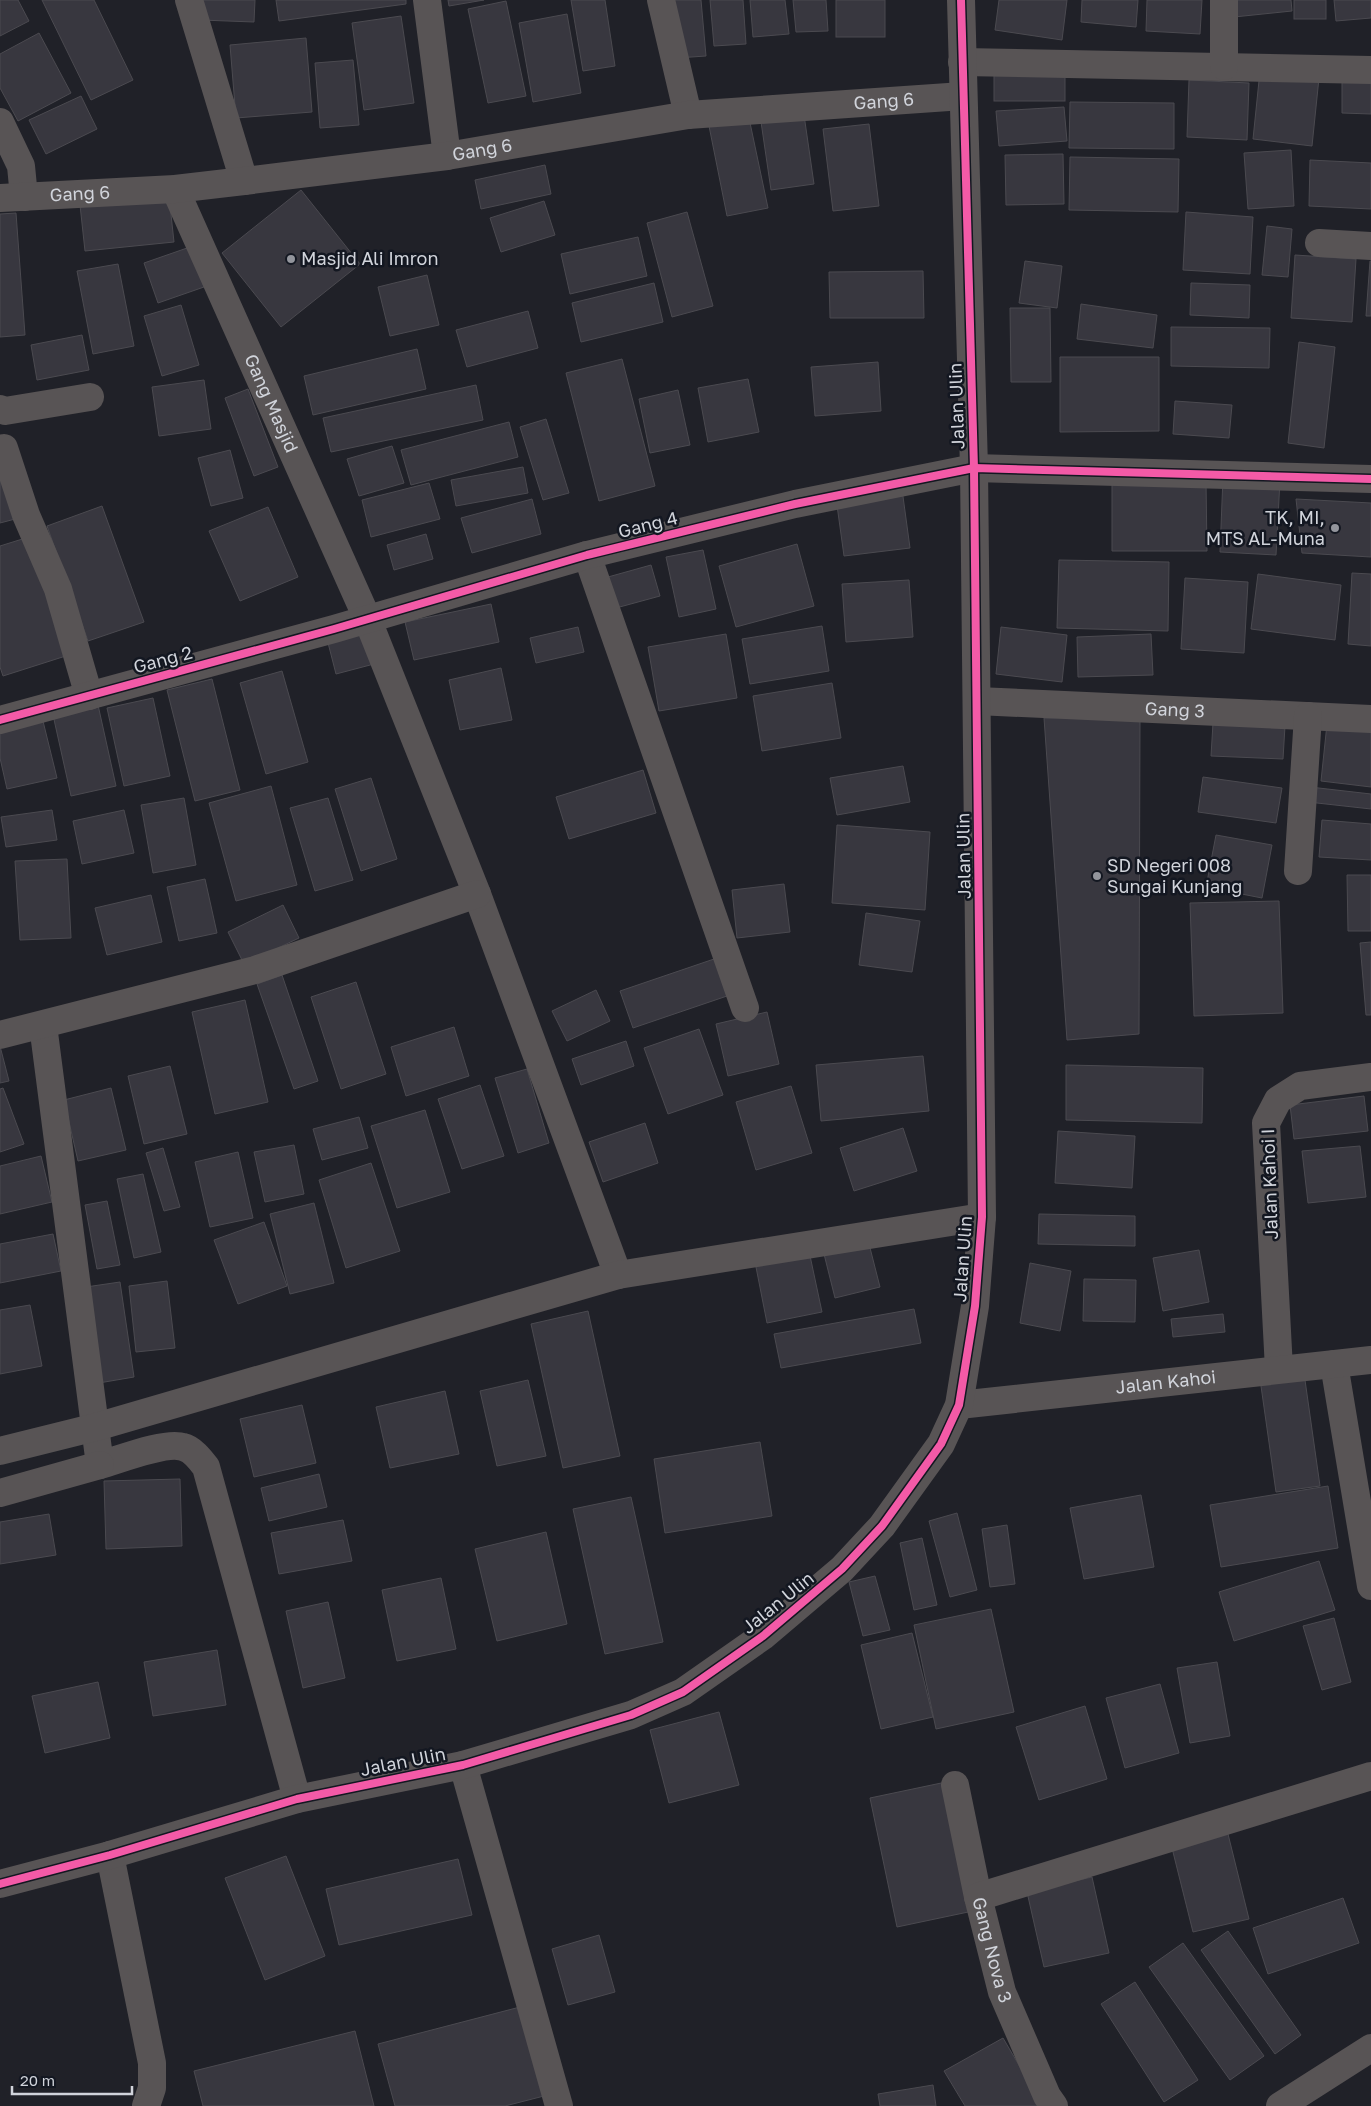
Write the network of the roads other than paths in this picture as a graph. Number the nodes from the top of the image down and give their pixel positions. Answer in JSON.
{"nodes":[{"id":1,"x":189,"y":0,"type":"edge"},
{"id":2,"x":427,"y":0,"type":"edge"},
{"id":3,"x":661,"y":0,"type":"edge"},
{"id":4,"x":961,"y":0,"type":"edge"},
{"id":5,"x":1224,"y":0,"type":"edge"},
{"id":6,"x":962,"y":62,"type":"junction"},
{"id":7,"x":1224,"y":66,"type":"junction"},
{"id":8,"x":1371,"y":70,"type":"edge"},
{"id":9,"x":963,"y":96,"type":"junction"},
{"id":10,"x":688,"y":115,"type":"junction"},
{"id":11,"x":0,"y":122,"type":"edge"},
{"id":12,"x":447,"y":156,"type":"junction"},
{"id":13,"x":244,"y":181,"type":"junction"},
{"id":14,"x":176,"y":189,"type":"junction"},
{"id":15,"x":12,"y":198,"type":"edge"},
{"id":16,"x":1319,"y":243,"type":"dead end"},
{"id":17,"x":1371,"y":246,"type":"edge"},
{"id":18,"x":90,"y":397,"type":"dead end"},
{"id":19,"x":0,"y":409,"type":"edge"},
{"id":20,"x":4,"y":448,"type":"dead end"},
{"id":21,"x":974,"y":468,"type":"junction"},
{"id":22,"x":1371,"y":479,"type":"edge"},
{"id":23,"x":587,"y":555,"type":"junction"},
{"id":24,"x":367,"y":618,"type":"junction"},
{"id":25,"x":334,"y":629,"type":"joint"},
{"id":26,"x":89,"y":696,"type":"junction"},
{"id":27,"x":978,"y":701,"type":"junction"},
{"id":28,"x":1308,"y":716,"type":"junction"},
{"id":29,"x":1371,"y":719,"type":"edge"},
{"id":30,"x":0,"y":720,"type":"edge"},
{"id":31,"x":1298,"y":871,"type":"dead end"},
{"id":32,"x":477,"y":894,"type":"junction"},
{"id":33,"x":746,"y":1008,"type":"dead end"},
{"id":34,"x":42,"y":1025,"type":"junction"},
{"id":35,"x":0,"y":1035,"type":"edge"},
{"id":36,"x":1371,"y":1078,"type":"edge"},
{"id":37,"x":982,"y":1217,"type":"junction"},
{"id":38,"x":618,"y":1275,"type":"junction"},
{"id":39,"x":1371,"y":1360,"type":"edge"},
{"id":40,"x":1334,"y":1364,"type":"junction"},
{"id":41,"x":1280,"y":1369,"type":"junction"},
{"id":42,"x":959,"y":1405,"type":"junction"},
{"id":43,"x":96,"y":1428,"type":"junction"},
{"id":44,"x":0,"y":1451,"type":"edge"},
{"id":45,"x":100,"y":1465,"type":"junction"},
{"id":46,"x":0,"y":1493,"type":"edge"},
{"id":47,"x":1371,"y":1581,"type":"edge"},
{"id":48,"x":463,"y":1765,"type":"junction"},
{"id":49,"x":1371,"y":1776,"type":"edge"},
{"id":50,"x":955,"y":1785,"type":"dead end"},
{"id":51,"x":297,"y":1799,"type":"junction"},
{"id":52,"x":110,"y":1854,"type":"junction"},
{"id":53,"x":0,"y":1884,"type":"edge"},
{"id":54,"x":978,"y":1897,"type":"junction"},
{"id":55,"x":1371,"y":2048,"type":"edge"},
{"id":56,"x":146,"y":2106,"type":"edge"},
{"id":57,"x":559,"y":2106,"type":"edge"},
{"id":58,"x":1054,"y":2106,"type":"edge"},
{"id":59,"x":1280,"y":2106,"type":"edge"}],
"edges":[{"from":1,"to":13,"type":"street"},
{"from":2,"to":12,"type":"street"},
{"from":3,"to":10,"type":"street"},
{"from":4,"to":6,"type":"street","name":"Jalan Ulin"},
{"from":5,"to":7,"type":"street"},
{"from":6,"to":7,"type":"street"},
{"from":6,"to":9,"type":"street","name":"Jalan Ulin"},
{"from":7,"to":8,"type":"street"},
{"from":9,"to":10,"type":"street","name":"Gang 6"},
{"from":9,"to":21,"type":"street","name":"Jalan Ulin"},
{"from":10,"to":12,"type":"street","name":"Gang 6"},
{"from":11,"to":15,"type":"street"},
{"from":12,"to":13,"type":"street","name":"Gang 6"},
{"from":13,"to":14,"type":"street","name":"Gang 6"},
{"from":14,"to":15,"type":"street","name":"Gang 6"},
{"from":14,"to":24,"type":"street","name":"Gang Masjid"},
{"from":16,"to":17,"type":"street"},
{"from":18,"to":19,"type":"street"},
{"from":20,"to":26,"type":"street"},
{"from":21,"to":22,"type":"street","name":"Gang 4"},
{"from":21,"to":23,"type":"street","name":"Gang 4"},
{"from":21,"to":27,"type":"street","name":"Jalan Ulin"},
{"from":23,"to":24,"type":"street","name":"Gang 4"},
{"from":23,"to":33,"type":"street"},
{"from":24,"to":25,"type":"street","name":"Gang 4"},
{"from":24,"to":32,"type":"street","name":"Gang Masjid"},
{"from":25,"to":26,"type":"street","name":"Gang 2"},
{"from":26,"to":30,"type":"street","name":"Gang 2"},
{"from":27,"to":28,"type":"street","name":"Gang 3"},
{"from":27,"to":37,"type":"street","name":"Jalan Ulin"},
{"from":28,"to":29,"type":"street","name":"Gang 3"},
{"from":28,"to":31,"type":"street"},
{"from":32,"to":34,"type":"street"},
{"from":32,"to":38,"type":"street","name":"Gang Masjid"},
{"from":34,"to":35,"type":"street"},
{"from":34,"to":43,"type":"street"},
{"from":36,"to":41,"type":"street","name":"Jalan Kahoi I"},
{"from":37,"to":38,"type":"street"},
{"from":37,"to":42,"type":"street","name":"Jalan Ulin"},
{"from":38,"to":43,"type":"street"},
{"from":39,"to":40,"type":"street","name":"Jalan Kahoi"},
{"from":40,"to":41,"type":"street","name":"Jalan Kahoi"},
{"from":40,"to":47,"type":"street"},
{"from":41,"to":42,"type":"street","name":"Jalan Kahoi"},
{"from":42,"to":48,"type":"street","name":"Jalan Ulin"},
{"from":43,"to":44,"type":"street"},
{"from":43,"to":45,"type":"street"},
{"from":45,"to":46,"type":"street"},
{"from":45,"to":51,"type":"street"},
{"from":48,"to":51,"type":"street","name":"Jalan Ulin"},
{"from":48,"to":57,"type":"street"},
{"from":49,"to":54,"type":"street"},
{"from":50,"to":54,"type":"street","name":"Gang Nova 3"},
{"from":51,"to":52,"type":"street","name":"Jalan Ulin"},
{"from":52,"to":53,"type":"street","name":"Jalan Ulin"},
{"from":52,"to":56,"type":"street"},
{"from":54,"to":58,"type":"street","name":"Gang Nova 3"},
{"from":55,"to":59,"type":"street"}]}
